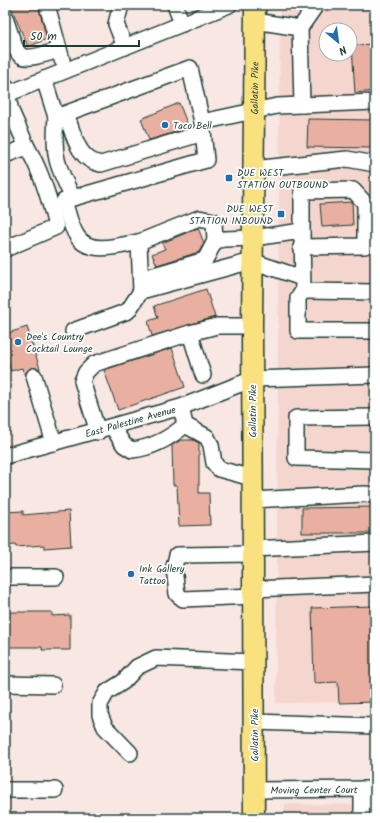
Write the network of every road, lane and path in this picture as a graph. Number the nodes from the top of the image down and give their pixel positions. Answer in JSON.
{"nodes":[{"id":1,"x":47,"y":5,"type":"edge"},
{"id":2,"x":121,"y":5,"type":"edge"},
{"id":3,"x":175,"y":5,"type":"edge"},
{"id":4,"x":229,"y":5,"type":"edge"},
{"id":5,"x":316,"y":5,"type":"edge"},
{"id":6,"x":255,"y":13,"type":"edge"},
{"id":7,"x":5,"y":18,"type":"edge"},
{"id":8,"x":182,"y":24,"type":"junction"},
{"id":9,"x":300,"y":28,"type":"junction"},
{"id":10,"x":125,"y":47,"type":"junction"},
{"id":11,"x":59,"y":50,"type":"junction"},
{"id":12,"x":64,"y":71,"type":"junction"},
{"id":13,"x":44,"y":79,"type":"junction"},
{"id":14,"x":6,"y":91,"type":"edge"},
{"id":15,"x":375,"y":102,"type":"edge"},
{"id":16,"x":302,"y":105,"type":"junction"},
{"id":17,"x":254,"y":112,"type":"junction"},
{"id":18,"x":61,"y":116,"type":"junction"},
{"id":19,"x":202,"y":127,"type":"junction"},
{"id":20,"x":27,"y":147,"type":"junction"},
{"id":21,"x":5,"y":155,"type":"edge"},
{"id":22,"x":375,"y":164,"type":"edge"},
{"id":23,"x":253,"y":169,"type":"junction"},
{"id":24,"x":63,"y":201,"type":"junction"},
{"id":25,"x":302,"y":231,"type":"junction"},
{"id":26,"x":253,"y":238,"type":"junction"},
{"id":27,"x":215,"y":241,"type":"junction"},
{"id":28,"x":138,"y":242,"type":"junction"},
{"id":29,"x":301,"y":247,"type":"junction"},
{"id":30,"x":5,"y":249,"type":"edge"},
{"id":31,"x":252,"y":261,"type":"junction"},
{"id":32,"x":141,"y":285,"type":"junction"},
{"id":33,"x":303,"y":285,"type":"junction"},
{"id":34,"x":375,"y":292,"type":"edge"},
{"id":35,"x":252,"y":326,"type":"junction"},
{"id":36,"x":73,"y":331,"type":"dead end"},
{"id":37,"x":375,"y":331,"type":"edge"},
{"id":38,"x":190,"y":333,"type":"junction"},
{"id":39,"x":203,"y":375,"type":"dead end"},
{"id":40,"x":375,"y":375,"type":"edge"},
{"id":41,"x":34,"y":376,"type":"dead end"},
{"id":42,"x":253,"y":379,"type":"junction"},
{"id":43,"x":181,"y":407,"type":"junction"},
{"id":44,"x":375,"y":417,"type":"edge"},
{"id":45,"x":185,"y":425,"type":"junction"},
{"id":46,"x":113,"y":428,"type":"junction"},
{"id":47,"x":98,"y":432,"type":"junction"},
{"id":48,"x":54,"y":443,"type":"junction"},
{"id":49,"x":5,"y":456,"type":"edge"},
{"id":50,"x":375,"y":460,"type":"edge"},
{"id":51,"x":252,"y":478,"type":"junction"},
{"id":52,"x":375,"y":495,"type":"edge"},
{"id":53,"x":252,"y":500,"type":"junction"},
{"id":54,"x":375,"y":543,"type":"edge"},
{"id":55,"x":252,"y":552,"type":"junction"},
{"id":56,"x":5,"y":577,"type":"edge"},
{"id":57,"x":56,"y":577,"type":"dead end"},
{"id":58,"x":375,"y":584,"type":"edge"},
{"id":59,"x":253,"y":592,"type":"junction"},
{"id":60,"x":253,"y":662,"type":"junction"},
{"id":61,"x":5,"y":684,"type":"edge"},
{"id":62,"x":53,"y":685,"type":"dead end"},
{"id":63,"x":254,"y":722,"type":"junction"},
{"id":64,"x":375,"y":726,"type":"edge"},
{"id":65,"x":130,"y":753,"type":"dead end"},
{"id":66,"x":368,"y":789,"type":"edge"},
{"id":67,"x":5,"y":790,"type":"edge"},
{"id":68,"x":55,"y":790,"type":"dead end"},
{"id":69,"x":254,"y":790,"type":"junction"},
{"id":70,"x":375,"y":817,"type":"edge"},
{"id":71,"x":254,"y":818,"type":"edge"},
{"id":72,"x":362,"y":818,"type":"edge"},
{"id":73,"x":372,"y":818,"type":"edge"}],
"edges":[{"from":1,"to":11,"type":"street"},
{"from":2,"to":10,"type":"street"},
{"from":3,"to":8,"type":"street"},
{"from":4,"to":8,"type":"street"},
{"from":5,"to":9,"type":"street"},
{"from":6,"to":9,"type":"street"},
{"from":6,"to":17,"type":"main road","name":"Gallatin Pike"},
{"from":7,"to":11,"type":"street"},
{"from":8,"to":10,"type":"street"},
{"from":9,"to":16,"type":"street"},
{"from":10,"to":12,"type":"street"},
{"from":11,"to":12,"type":"street"},
{"from":12,"to":13,"type":"street"},
{"from":13,"to":14,"type":"street"},
{"from":13,"to":18,"type":"street"},
{"from":14,"to":20,"type":"street"},
{"from":15,"to":16,"type":"street"},
{"from":16,"to":17,"type":"street"},
{"from":17,"to":19,"type":"street"},
{"from":17,"to":23,"type":"main road","name":"Gallatin Pike"},
{"from":18,"to":19,"type":"street"},
{"from":18,"to":19,"type":"street"},
{"from":18,"to":24,"type":"street"},
{"from":19,"to":24,"type":"street"},
{"from":20,"to":21,"type":"street"},
{"from":20,"to":24,"type":"street"},
{"from":22,"to":23,"type":"street"},
{"from":23,"to":26,"type":"main road","name":"Gallatin Pike"},
{"from":24,"to":28,"type":"street"},
{"from":24,"to":30,"type":"street"},
{"from":25,"to":26,"type":"street"},
{"from":25,"to":29,"type":"street"},
{"from":25,"to":29,"type":"street"},
{"from":26,"to":27,"type":"street"},
{"from":26,"to":31,"type":"main road","name":"Gallatin Pike"},
{"from":27,"to":28,"type":"street"},
{"from":27,"to":32,"type":"street"},
{"from":28,"to":32,"type":"street"},
{"from":29,"to":33,"type":"street"},
{"from":31,"to":32,"type":"street"},
{"from":31,"to":33,"type":"street"},
{"from":31,"to":35,"type":"main road","name":"Gallatin Pike"},
{"from":32,"to":36,"type":"street"},
{"from":33,"to":34,"type":"street"},
{"from":33,"to":37,"type":"street"},
{"from":35,"to":38,"type":"street"},
{"from":35,"to":42,"type":"main road","name":"Gallatin Pike"},
{"from":38,"to":39,"type":"street"},
{"from":38,"to":47,"type":"street"},
{"from":40,"to":42,"type":"street","name":"East Palestine Avenue"},
{"from":41,"to":48,"type":"street"},
{"from":42,"to":43,"type":"street","name":"East Palestine Avenue"},
{"from":42,"to":51,"type":"main road","name":"Gallatin Pike"},
{"from":43,"to":45,"type":"street"},
{"from":43,"to":46,"type":"street","name":"East Palestine Avenue"},
{"from":44,"to":50,"type":"street"},
{"from":45,"to":46,"type":"street"},
{"from":45,"to":51,"type":"street"},
{"from":46,"to":47,"type":"street","name":"East Palestine Avenue"},
{"from":47,"to":48,"type":"street","name":"East Palestine Avenue"},
{"from":48,"to":49,"type":"street","name":"East Palestine Avenue"},
{"from":51,"to":53,"type":"main road","name":"Gallatin Pike"},
{"from":52,"to":53,"type":"street"},
{"from":53,"to":55,"type":"main road","name":"Gallatin Pike"},
{"from":54,"to":55,"type":"street"},
{"from":55,"to":59,"type":"main road","name":"Gallatin Pike"},
{"from":55,"to":59,"type":"street"},
{"from":56,"to":57,"type":"street"},
{"from":58,"to":59,"type":"street"},
{"from":59,"to":60,"type":"main road","name":"Gallatin Pike"},
{"from":60,"to":63,"type":"main road","name":"Gallatin Pike"},
{"from":60,"to":65,"type":"street"},
{"from":61,"to":62,"type":"street"},
{"from":63,"to":64,"type":"street"},
{"from":63,"to":69,"type":"main road","name":"Gallatin Pike"},
{"from":66,"to":69,"type":"street","name":"Moving Center Court"},
{"from":66,"to":72,"type":"street"},
{"from":67,"to":68,"type":"street"},
{"from":69,"to":71,"type":"main road","name":"Gallatin Pike"},
{"from":70,"to":73,"type":"street"}]}
